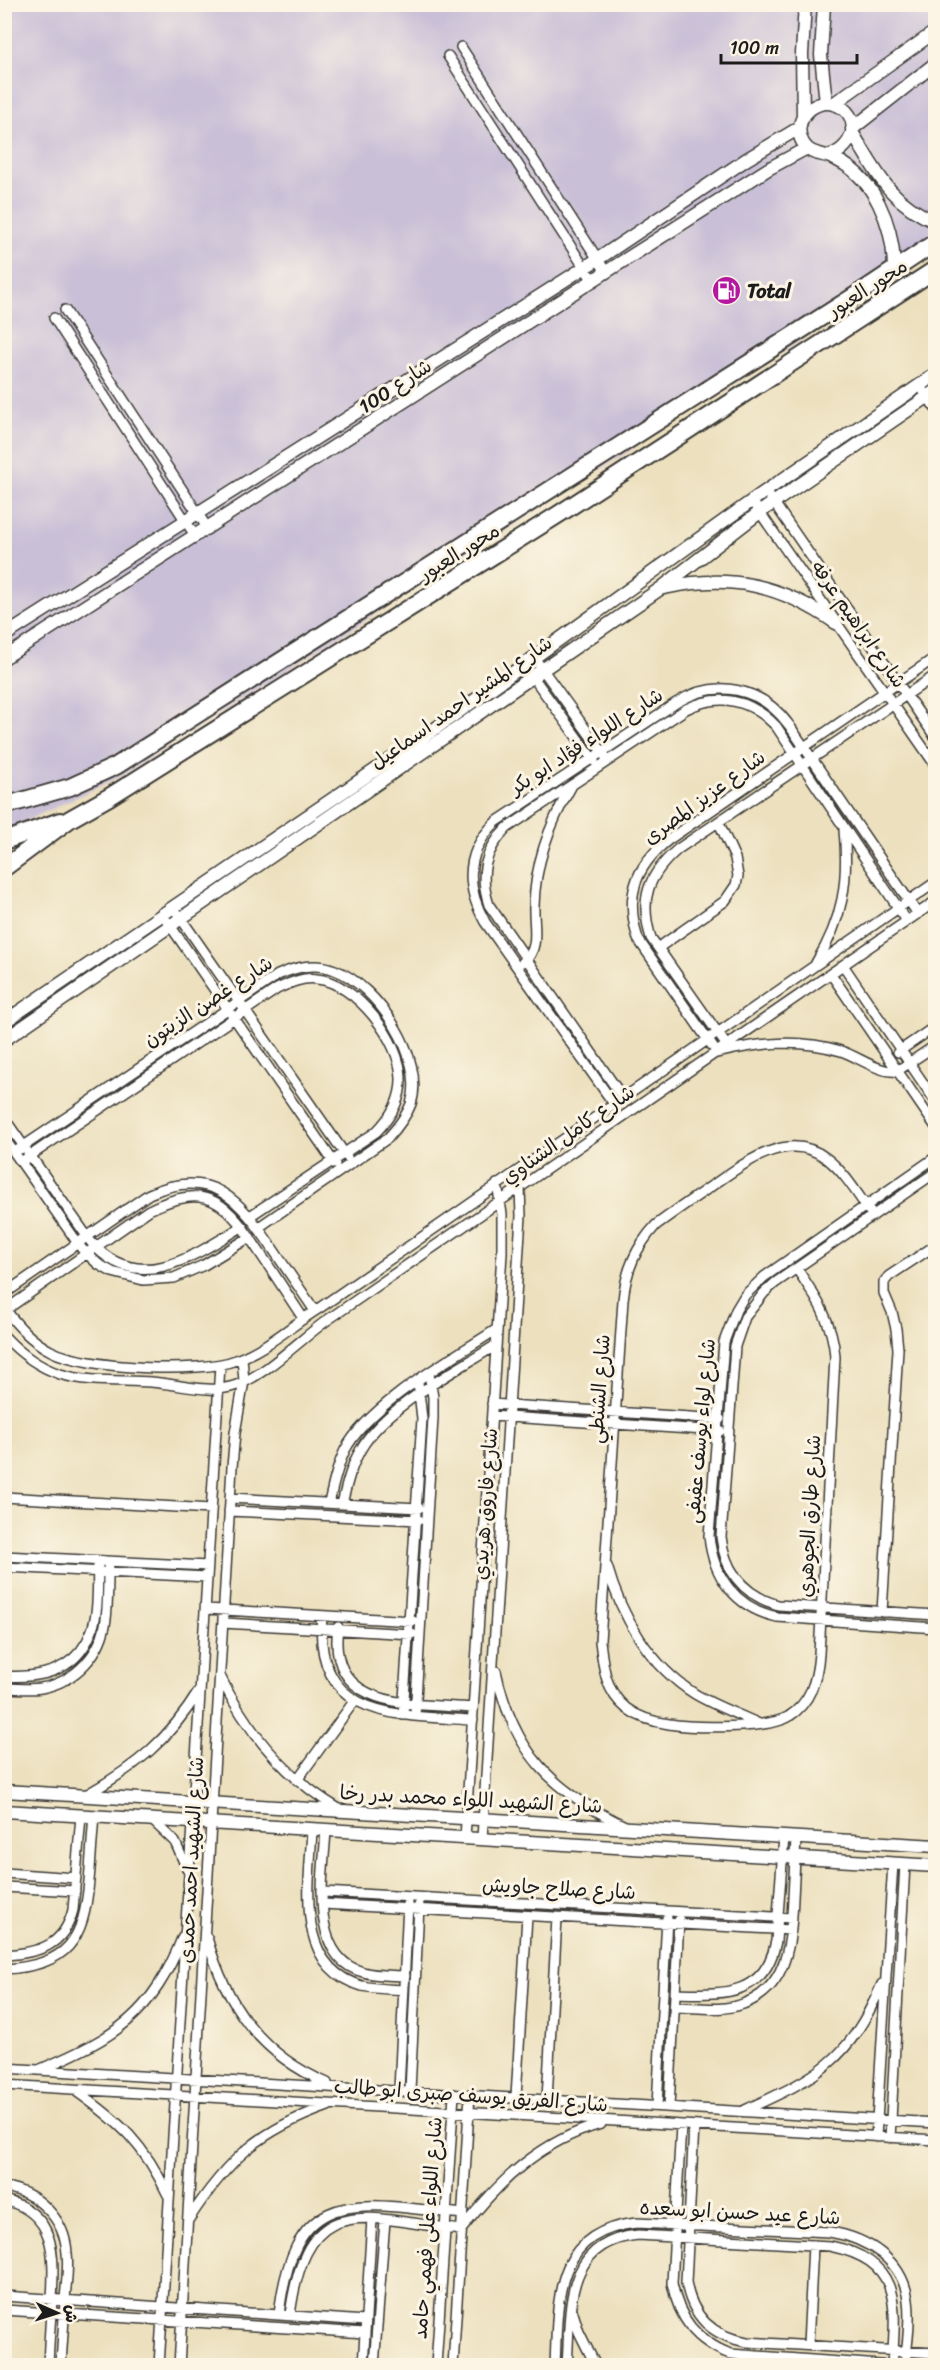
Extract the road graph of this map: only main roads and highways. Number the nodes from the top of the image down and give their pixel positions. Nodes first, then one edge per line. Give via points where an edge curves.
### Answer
1 (936, 242) edge
2 (936, 269) edge
3 (4, 806) edge
4 (70, 819) junction
5 (4, 841) edge
6 (4, 868) edge

1 - 3 highway, محور العبور via 116,766 70,787
2 - 4 highway, محور العبور via 559,514
4 - 5 highway
4 - 6 highway, محور العبور

